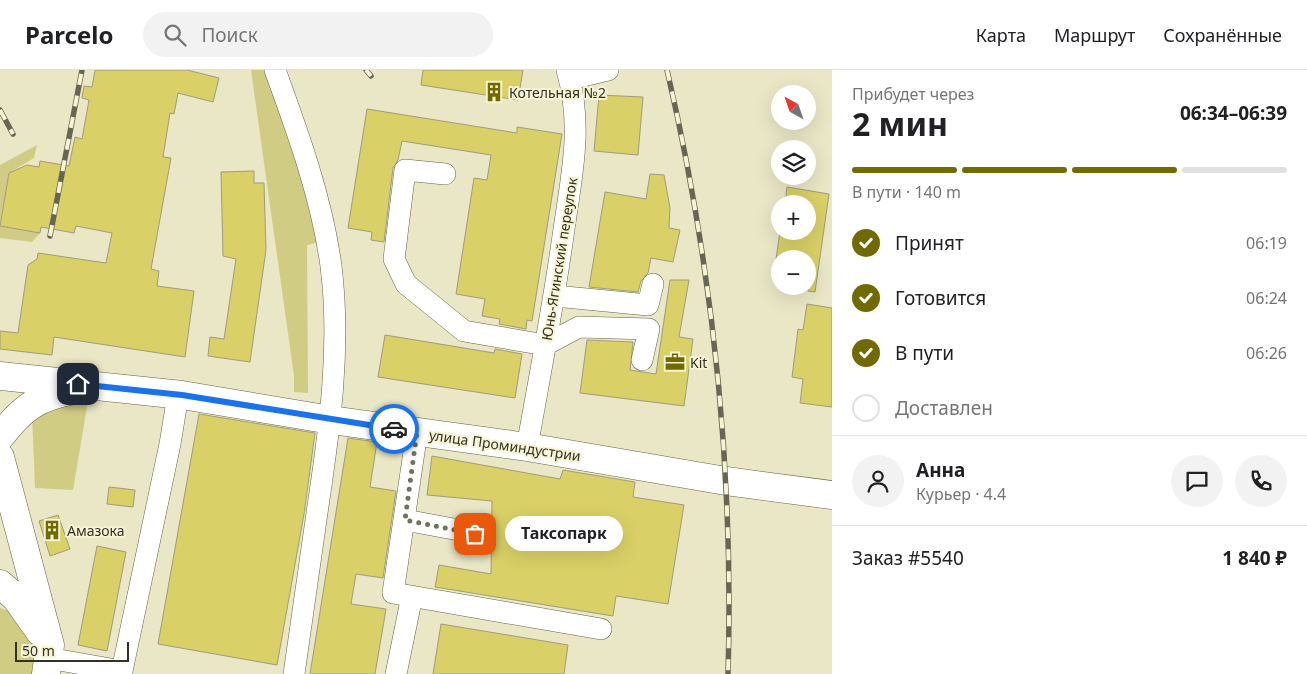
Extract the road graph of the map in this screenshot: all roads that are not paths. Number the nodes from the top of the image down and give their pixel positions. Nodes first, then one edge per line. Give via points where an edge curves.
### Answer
1 (275, 70) edge
2 (608, 70) edge
3 (569, 75) edge
4 (445, 174) dead end
5 (653, 284) dead end
6 (555, 296) junction
7 (545, 345) junction
8 (642, 360) dead end
9 (0, 376) edge
10 (98, 386) junction
11 (178, 395) junction
12 (331, 420) junction
13 (417, 432) junction
14 (0, 437) edge
15 (527, 447) junction
16 (0, 457) edge
17 (832, 495) edge
18 (405, 520) junction
19 (475, 534) dead end
20 (5, 592) edge
21 (412, 596) junction
22 (601, 629) dead end
23 (48, 659) edge
24 (122, 672) edge
25 (294, 674) edge
26 (396, 674) edge

1 - 12 street via 296,128 331,265 335,330
2 - 3 street
3 - 6 street, Юнь-Ягинский переулок via 576,110 574,156
4 - 7 street via 405,170 394,259 406,284 464,332
5 - 6 street via 648,305
6 - 7 street, Юнь-Ягинский переулок
7 - 8 street via 579,326 648,330
7 - 15 street, Юнь-Ягинский переулок
9 - 10 main road, улица Проминдустрии
10 - 11 main road, улица Проминдустрии
10 - 14 main road via 37,400 16,415
11 - 12 main road, улица Проминдустрии
11 - 24 street
12 - 13 main road, улица Проминдустрии
12 - 25 street
13 - 15 main road, улица Проминдустрии
13 - 18 street
15 - 17 main road, улица Проминдустрии via 726,481
16 - 23 main road
18 - 19 street
18 - 21 street via 393,593
20 - 23 main road
21 - 22 street
21 - 26 street
23 - 24 street

